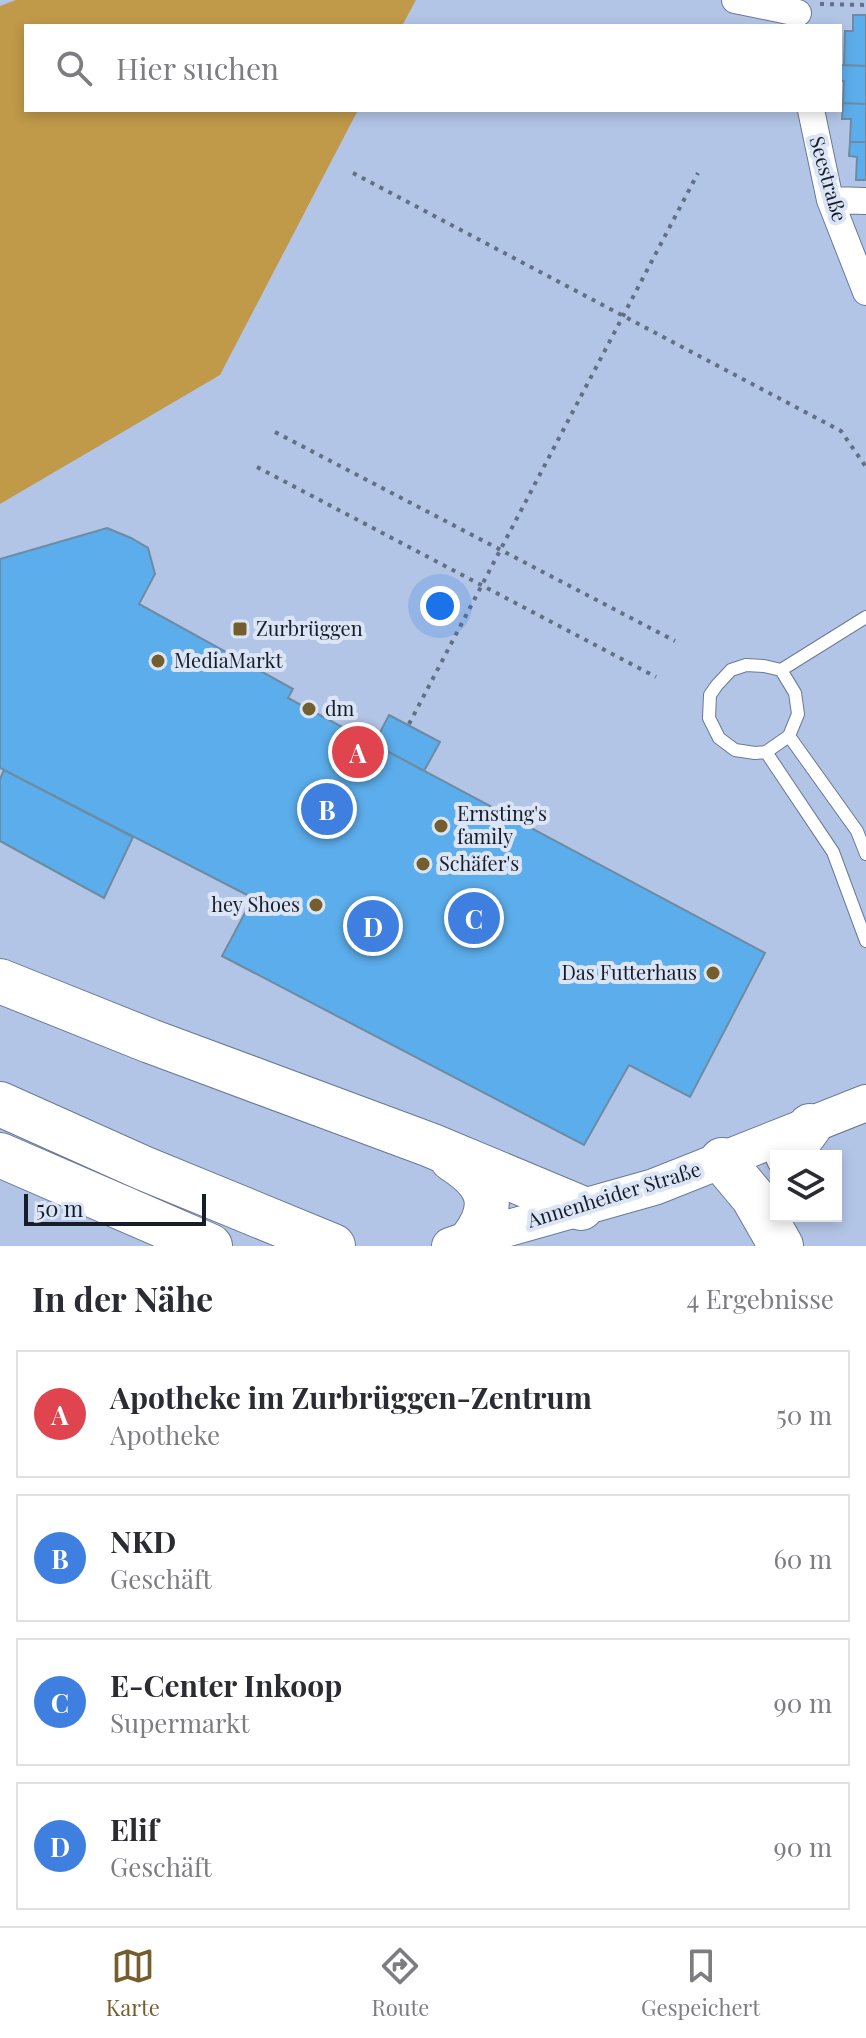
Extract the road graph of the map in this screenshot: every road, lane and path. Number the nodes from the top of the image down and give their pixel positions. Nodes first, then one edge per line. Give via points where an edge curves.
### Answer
1 (735, 0) edge
2 (866, 5) edge
3 (799, 13) edge
4 (811, 112) edge
5 (353, 173) dead end
6 (698, 173) dead end
7 (830, 200) junction
8 (866, 201) edge
9 (866, 292) edge
10 (623, 315) junction
11 (275, 432) dead end
12 (257, 467) dead end
13 (866, 467) edge
14 (500, 549) junction
15 (481, 585) junction
16 (866, 617) edge
17 (675, 641) dead end
18 (781, 670) junction
19 (656, 677) dead end
20 (409, 724) dead end
21 (789, 736) junction
22 (766, 752) junction
23 (866, 854) edge
24 (866, 941) edge
25 (0, 981) edge
26 (866, 1103) edge
27 (0, 1104) edge
28 (799, 1141) edge
29 (430, 1145) junction
30 (0, 1155) edge
31 (722, 1160) junction
32 (581, 1208) junction
33 (778, 1240) edge
34 (462, 1242) edge
35 (329, 1244) edge
36 (210, 1246) edge

1 - 3 street
2 - 3 path via 821,4
4 - 7 street, Seestraße
5 - 10 path
6 - 10 path
7 - 8 street
7 - 9 street, Seestraße
10 - 13 path via 841,431
10 - 14 path
11 - 14 path
12 - 15 path
14 - 15 path
14 - 17 path
15 - 19 path
15 - 20 path
16 - 18 lane
18 - 21 lane via 795,693 798,714
18 - 22 lane via 746,665 731,670 710,695 709,718 719,738 735,750
21 - 22 lane
21 - 23 lane via 857,831
22 - 24 lane via 833,852
25 - 29 highway
26 - 28 main road, Annenheider Straße
27 - 35 highway
28 - 31 main road, Annenheider Straße
29 - 32 highway
29 - 34 highway via 476,1178 487,1195 482,1225
30 - 36 highway
31 - 32 main road, Annenheider Straße
31 - 33 highway via 753,1197
32 - 34 main road, Annenheider Straße

